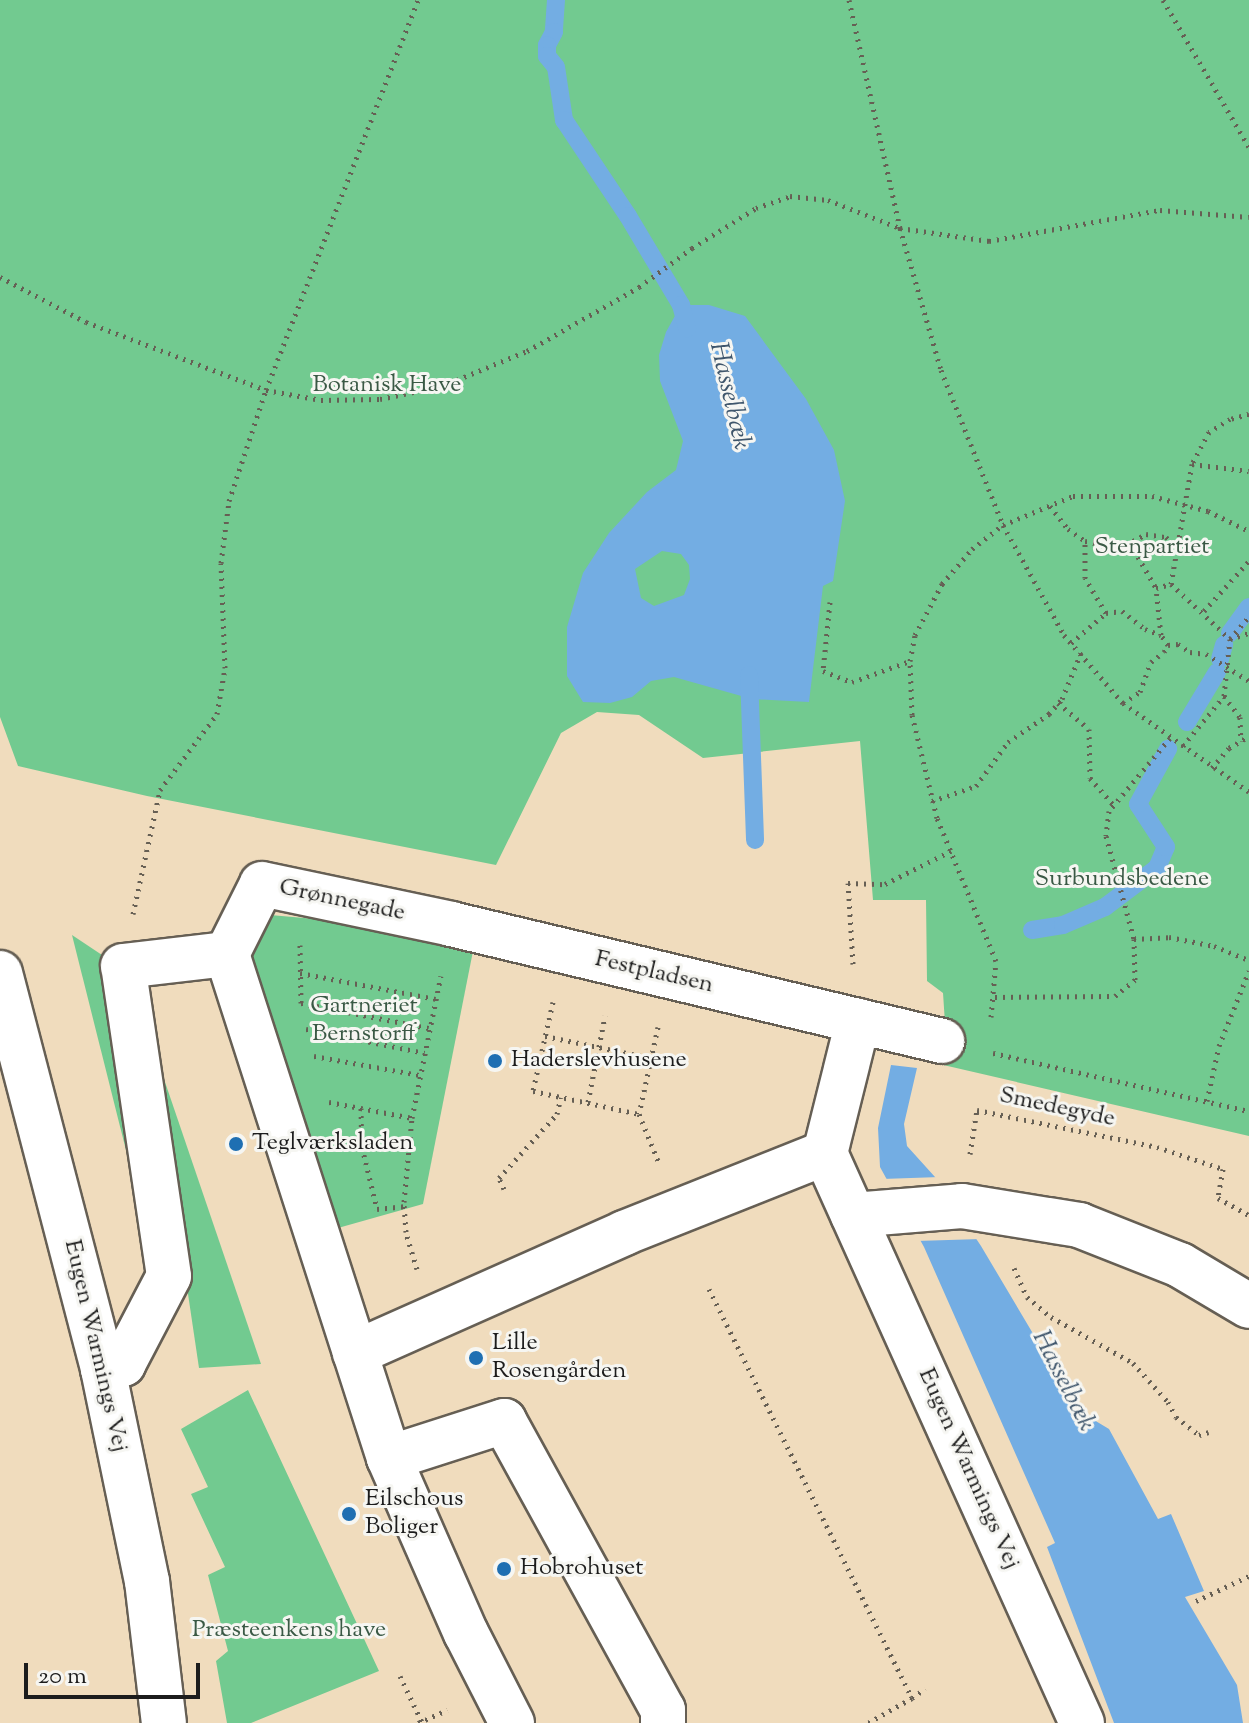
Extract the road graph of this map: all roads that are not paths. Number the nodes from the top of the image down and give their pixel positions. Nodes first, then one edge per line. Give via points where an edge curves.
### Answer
1 (451, 924) joint
2 (227, 954) junction
3 (0, 973) edge
4 (858, 1021) junction
5 (942, 1041) road end
6 (825, 1153) junction
7 (853, 1215) junction
8 (1249, 1306) edge
9 (355, 1353) junction
10 (103, 1369) junction
11 (389, 1458) junction
12 (164, 1723) edge
13 (512, 1723) edge
14 (663, 1723) edge
15 (1082, 1723) edge

1 - 2 street, Grønnegade via 262,884
1 - 4 street, Festpladsen
2 - 9 street
2 - 10 street via 132,965 169,1276 123,1364
3 - 10 street, Eugen Warmings Vej
4 - 5 street, Festpladsen
4 - 6 street
6 - 7 street, Eugen Warmings Vej
6 - 9 street via 624,1233
7 - 8 street via 962,1206 1079,1225 1180,1265
7 - 15 street, Eugen Warmings Vej
9 - 11 street
10 - 12 street, Eugen Warmings Vej via 147,1581
11 - 13 street
11 - 14 street via 504,1421 663,1710

